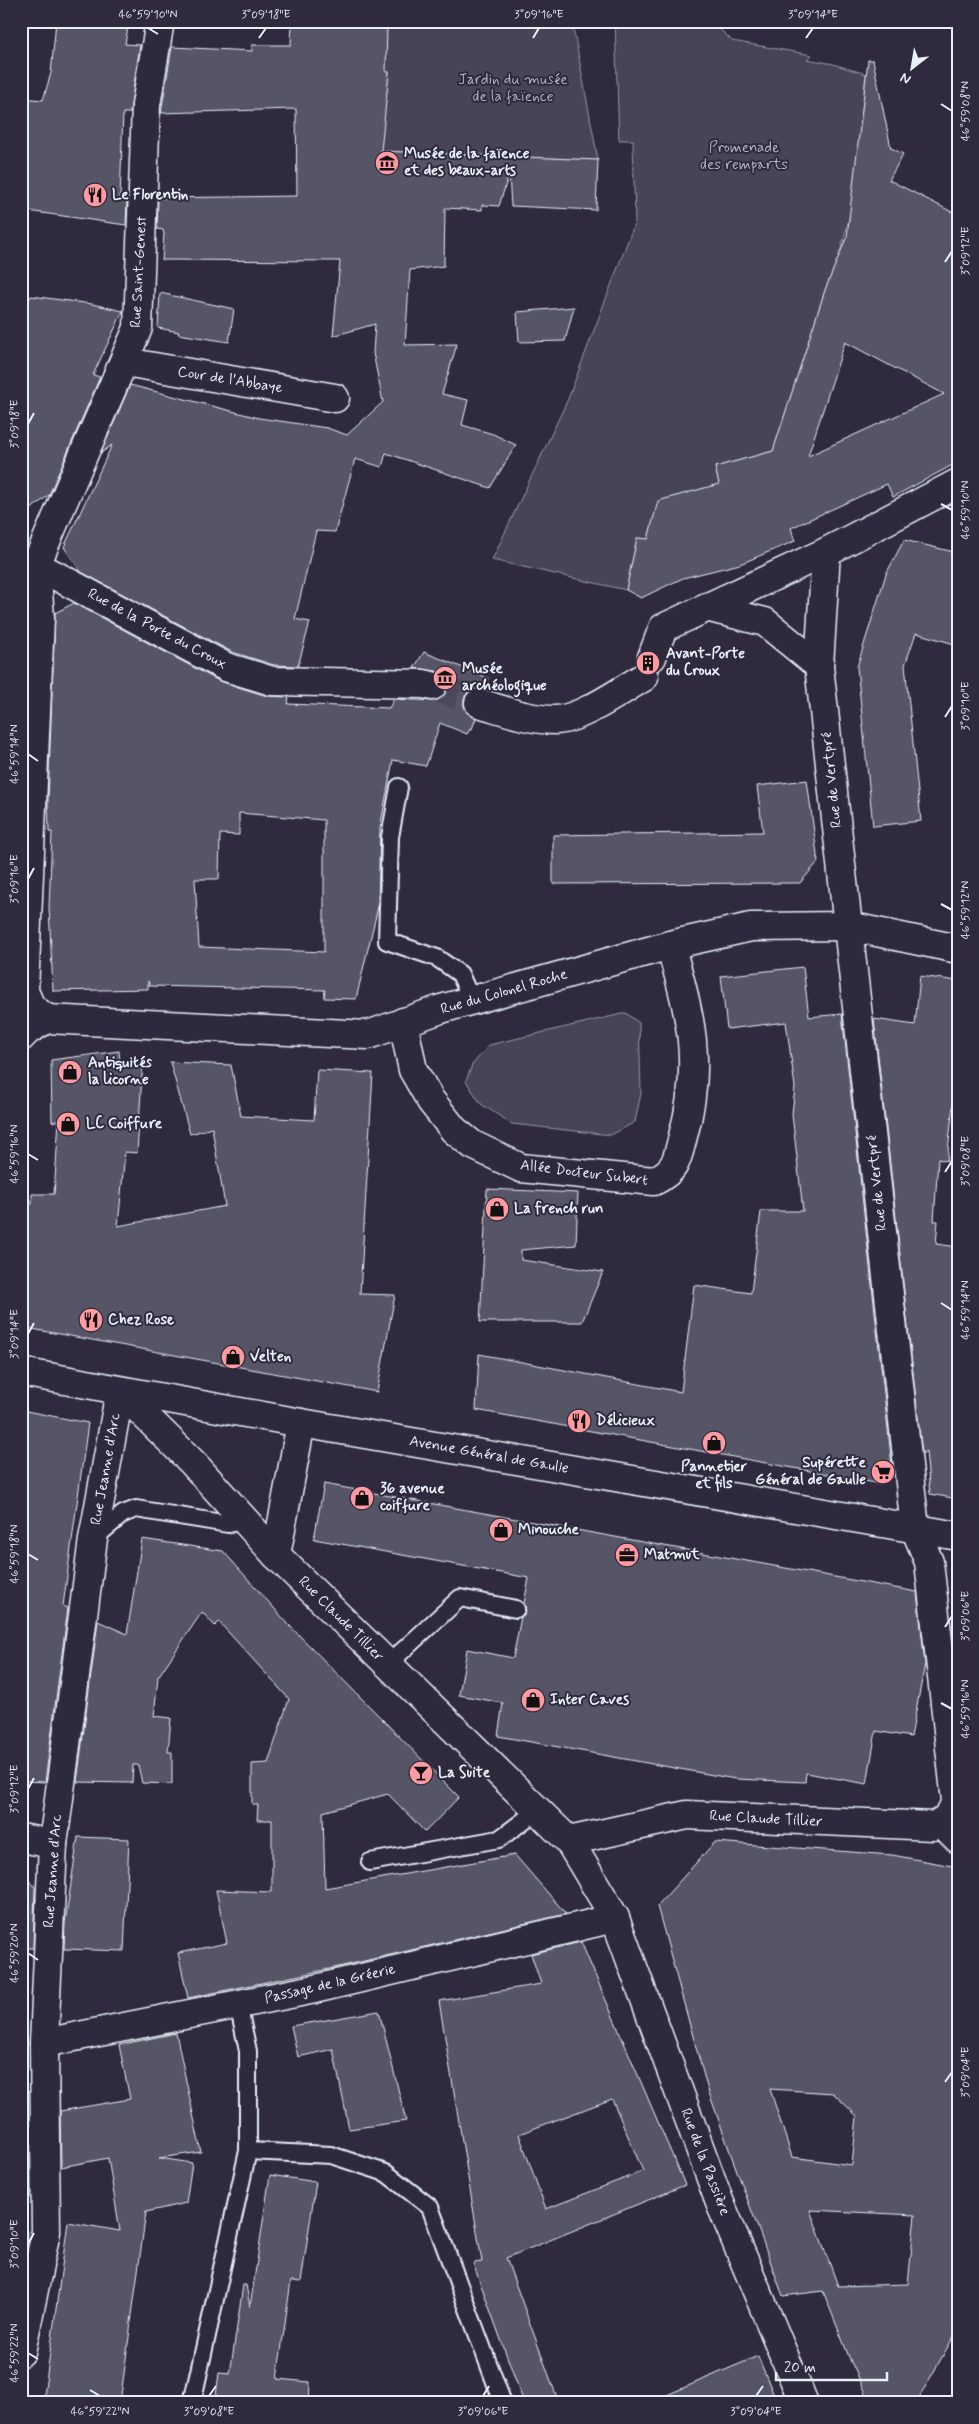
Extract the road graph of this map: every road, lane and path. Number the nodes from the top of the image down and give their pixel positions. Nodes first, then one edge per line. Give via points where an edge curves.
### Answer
1 (160, 21) edge
2 (124, 362) junction
3 (335, 398) dead end
4 (958, 483) edge
5 (826, 552) junction
6 (29, 563) edge
7 (706, 607) junction
8 (819, 666) junction
9 (432, 686) tunnel mouth
10 (480, 703) tunnel mouth
11 (399, 787) dead end
12 (25, 896) edge
13 (848, 926) junction
14 (670, 945) junction
15 (958, 950) edge
16 (472, 1002) junction
17 (47, 1019) junction
18 (404, 1022) junction
19 (21, 1037) edge
20 (21, 1372) edge
21 (120, 1391) junction
22 (301, 1423) junction
23 (240, 1515) junction
24 (915, 1528) junction
25 (958, 1536) edge
26 (93, 1539) junction
27 (276, 1555) junction
28 (516, 1609) dead end
29 (388, 1665) junction
30 (538, 1810) junction
31 (950, 1831) edge
32 (21, 1838) edge
33 (569, 1841) junction
34 (53, 1844) junction
35 (370, 1862) dead end
36 (615, 1918) junction
37 (238, 2004) junction
38 (44, 2043) junction
39 (248, 2151) junction
40 (21, 2352) edge
41 (192, 2403) edge
42 (503, 2403) edge
43 (804, 2403) edge

1 - 2 street, Rue Saint-Genest via 146,105 138,328
2 - 3 street, Cour de l'Abbaye
2 - 6 street, Rue Saint-Genest
4 - 5 street
5 - 7 street
5 - 8 street, Rue de Vertpré
6 - 9 street, Rue de la Porte du Croux via 226,666 272,681
6 - 12 street via 40,618
7 - 8 street via 764,622
7 - 10 street via 663,628 648,667 596,707 557,720 532,718
8 - 13 street, Rue de Vertpré
11 - 16 lane via 390,837 387,941 437,958 460,974
12 - 17 street via 24,991 31,1007
13 - 14 street, Rue du Colonel Roche via 751,927
13 - 15 street, Rue du Colonel Roche
13 - 24 street, Rue de Vertpré
14 - 16 street, Rue du Colonel Roche
14 - 18 street, Allée Docteur Subert via 687,1005 695,1060 688,1118 674,1167 668,1175 654,1181 521,1168 472,1145 454,1130 431,1101 413,1070
16 - 18 street, Rue du Colonel Roche
17 - 18 street, Rue du Colonel Roche via 368,1035
17 - 19 street
20 - 21 street, Avenue Général de Gaulle
21 - 22 street, Avenue Général de Gaulle
21 - 23 street, Rue Claude Tillier
21 - 26 street, Rue Jeanne d'Arc
22 - 24 street, Avenue Général de Gaulle
22 - 27 street
23 - 26 lane via 228,1524 136,1509 123,1514
23 - 27 street, Rue Claude Tillier
24 - 25 street, Avenue Général de Gaulle
24 - 31 street, Rue de Vertpré via 929,1562 956,1801 950,1814
26 - 34 street, Rue Jeanne d'Arc
27 - 29 street, Rue Claude Tillier
28 - 29 lane via 460,1598
29 - 30 street, Rue Claude Tillier
30 - 33 street, Rue Claude Tillier
30 - 35 lane via 499,1840
31 - 33 street, Rue Claude Tillier via 933,1826 687,1815
32 - 34 street
33 - 36 street, Rue Claude Tillier
34 - 38 street, Rue Jeanne d'Arc
36 - 37 street, Passage de la Gréerie
36 - 43 street, Rue de la Passière via 720,2203
37 - 38 street, Passage de la Gréerie
37 - 39 lane via 248,2051
38 - 40 street, Rue Jeanne d'Arc via 46,2232
39 - 41 lane
39 - 42 lane via 331,2155 386,2172 430,2207

